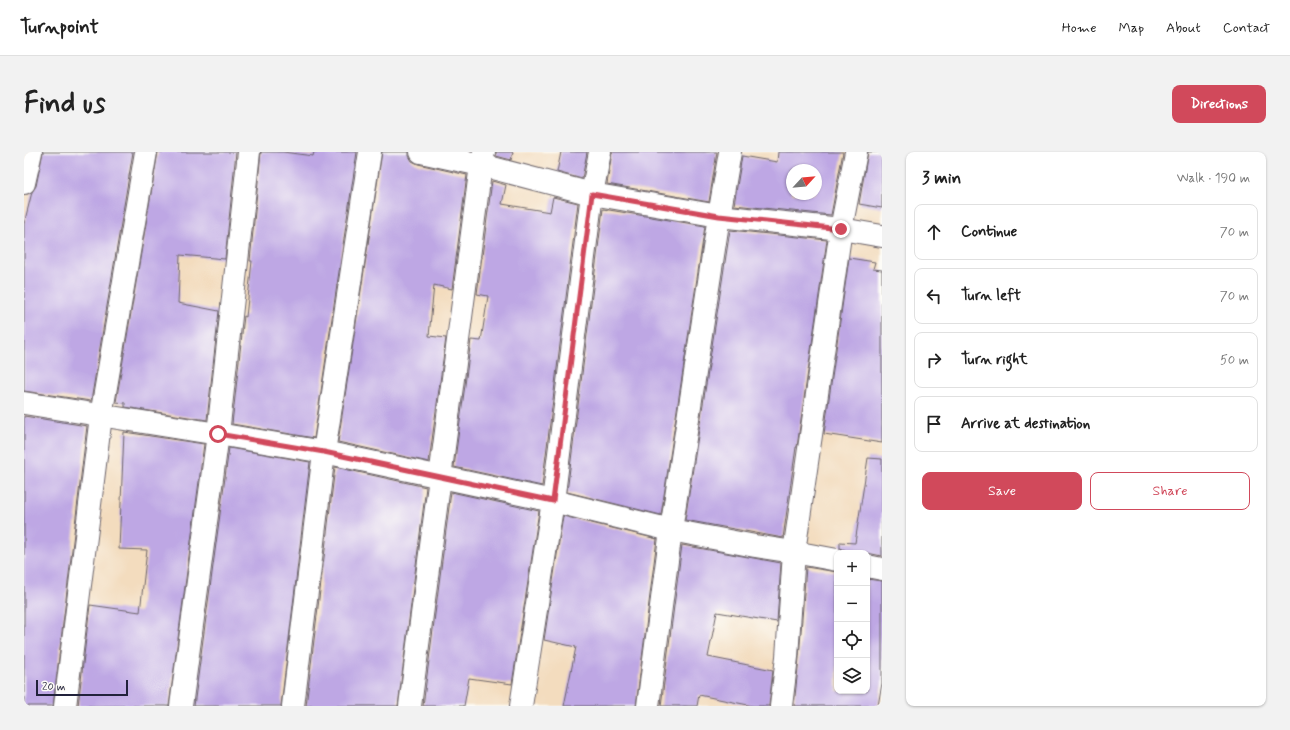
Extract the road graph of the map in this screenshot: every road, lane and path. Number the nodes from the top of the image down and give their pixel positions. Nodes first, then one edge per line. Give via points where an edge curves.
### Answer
1 (31, 152) edge
2 (146, 152) edge
3 (249, 152) edge
4 (370, 152) edge
5 (421, 152) edge
6 (600, 152) edge
7 (730, 152) edge
8 (856, 152) edge
9 (482, 158) edge
10 (24, 183) edge
11 (592, 194) junction
12 (719, 216) junction
13 (841, 229) junction
14 (882, 236) edge
15 (24, 403) edge
16 (101, 416) junction
17 (218, 434) junction
18 (324, 452) junction
19 (439, 476) junction
20 (553, 501) junction
21 (671, 530) junction
22 (794, 552) junction
23 (834, 559) edge
24 (870, 567) edge
25 (882, 569) edge
26 (65, 706) edge
27 (181, 706) edge
28 (293, 706) edge
29 (410, 706) edge
30 (521, 706) edge
31 (648, 706) edge
32 (781, 706) edge

1 - 10 street
2 - 16 street
3 - 17 street
4 - 18 street
5 - 9 street
6 - 11 street
7 - 12 street
8 - 13 street
9 - 11 street
9 - 19 street
11 - 12 street
11 - 20 street
12 - 13 street
12 - 21 street
13 - 14 street
13 - 22 street
15 - 16 street
16 - 17 street
16 - 26 street
17 - 18 street
17 - 27 street
18 - 19 street
18 - 28 street
19 - 20 street
19 - 29 street
20 - 21 street
20 - 30 street
21 - 22 street
21 - 31 street
22 - 23 street
22 - 32 street
24 - 25 street

